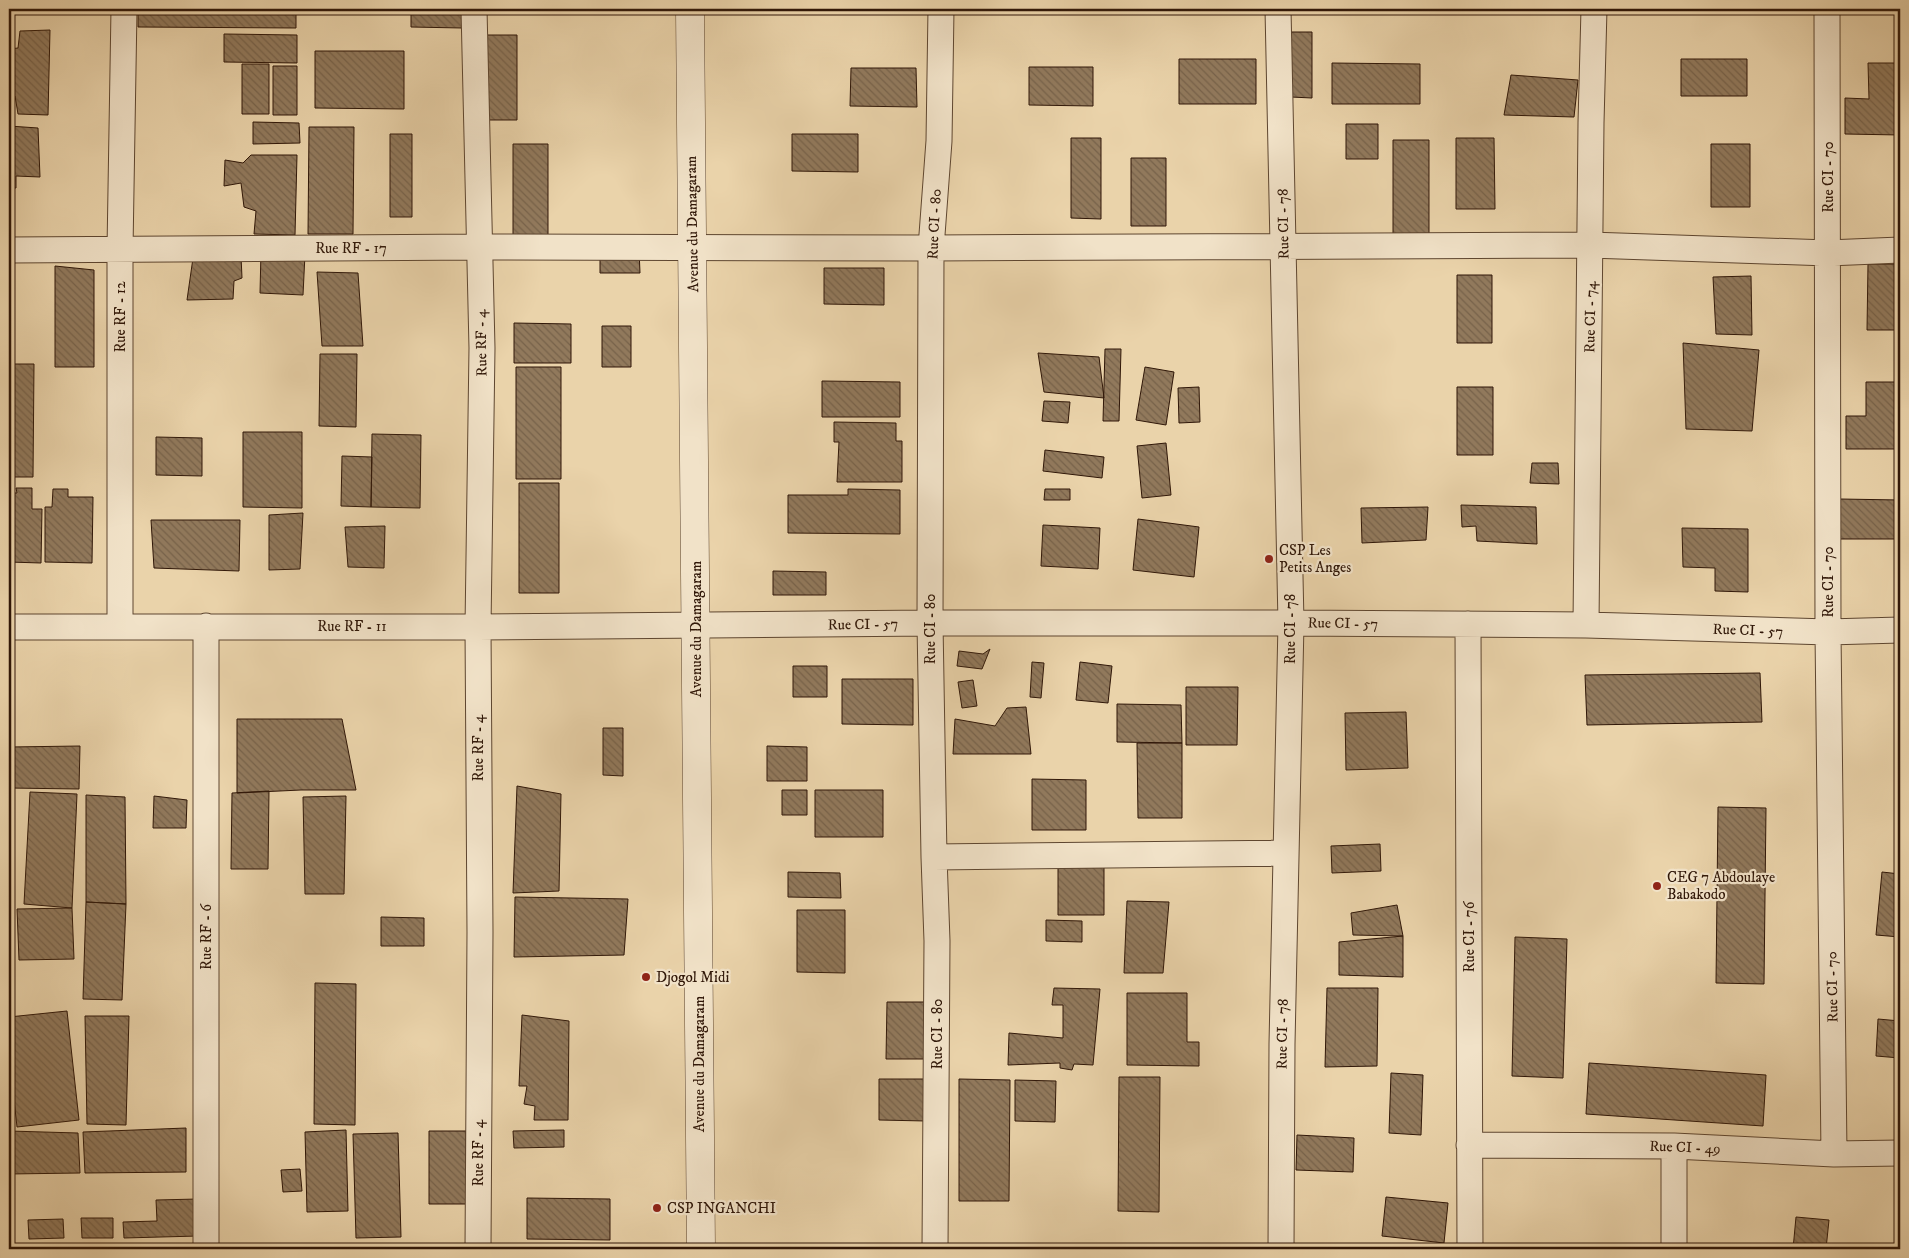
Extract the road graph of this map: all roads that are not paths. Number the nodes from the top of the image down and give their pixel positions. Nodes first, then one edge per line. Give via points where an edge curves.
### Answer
1 (124, 9) edge
2 (474, 9) edge
3 (690, 9) edge
4 (941, 9) edge
5 (1278, 9) edge
6 (1594, 9) edge
7 (1827, 9) edge
8 (1590, 245) junction
9 (693, 246) junction
10 (479, 247) junction
11 (1283, 247) junction
12 (931, 248) junction
13 (120, 249) junction
14 (9, 250) edge
15 (1900, 250) edge
16 (1828, 252) junction
17 (930, 623) junction
18 (1291, 623) junction
19 (1468, 624) junction
20 (1586, 624) junction
21 (120, 626) junction
22 (206, 626) junction
23 (696, 626) junction
24 (9, 627) edge
25 (478, 627) junction
26 (1900, 630) edge
27 (1828, 632) junction
28 (1286, 853) junction
29 (934, 857) junction
30 (1469, 1145) junction
31 (1674, 1146) junction
32 (1900, 1153) edge
33 (1834, 1154) junction
34 (206, 1249) edge
35 (478, 1249) edge
36 (701, 1249) edge
37 (935, 1249) edge
38 (1280, 1249) edge
39 (1470, 1249) edge
40 (1674, 1249) edge

1 - 13 street, Rue RF - 12
2 - 10 street, Rue RF - 4
3 - 9 street, Avenue du Damagaram
4 - 12 street, Rue CI - 80 via 939,141
5 - 11 street, Rue CI - 78
6 - 8 street, Rue CI - 74
7 - 16 street, Rue CI - 70
8 - 11 street, Rue RF - 17
8 - 16 street, Rue RF - 17
8 - 20 street, Rue CI - 74
9 - 10 street, Rue RF - 17
9 - 12 street, Rue RF - 17
9 - 23 street, Avenue du Damagaram
10 - 13 street, Rue RF - 17
10 - 25 street, Rue RF - 4 via 482,408
11 - 12 street, Rue RF - 17
11 - 18 street, Rue CI - 78
12 - 17 street, Rue CI - 80
13 - 14 street, Rue RF - 17
13 - 21 street, Rue RF - 12
15 - 16 street, Rue RF - 17
16 - 27 street, Rue CI - 70
17 - 18 street, Rue CI - 57
17 - 23 street, Rue CI - 57
17 - 29 street, Rue CI - 80
18 - 19 street, Rue CI - 57
18 - 28 street, Rue CI - 78
19 - 20 street, Rue CI - 57
19 - 30 street, Rue CI - 76
20 - 27 street, Rue CI - 57
21 - 22 street, Rue RF - 11
21 - 24 street, Rue RF - 11
22 - 25 street, Rue RF - 11
22 - 34 street, Rue RF - 6
23 - 25 street, Rue RF - 11
23 - 36 street, Avenue du Damagaram
25 - 35 street, Rue RF - 4
26 - 27 street, Rue CI - 57
27 - 33 street, Rue CI - 70
28 - 29 street
28 - 38 street, Rue CI - 78
29 - 37 street, Rue CI - 80 via 937,941
30 - 31 street, Rue CI - 49
30 - 39 street, Rue CI - 76
31 - 33 street, Rue CI - 49
31 - 40 street
32 - 33 street, Rue CI - 49

